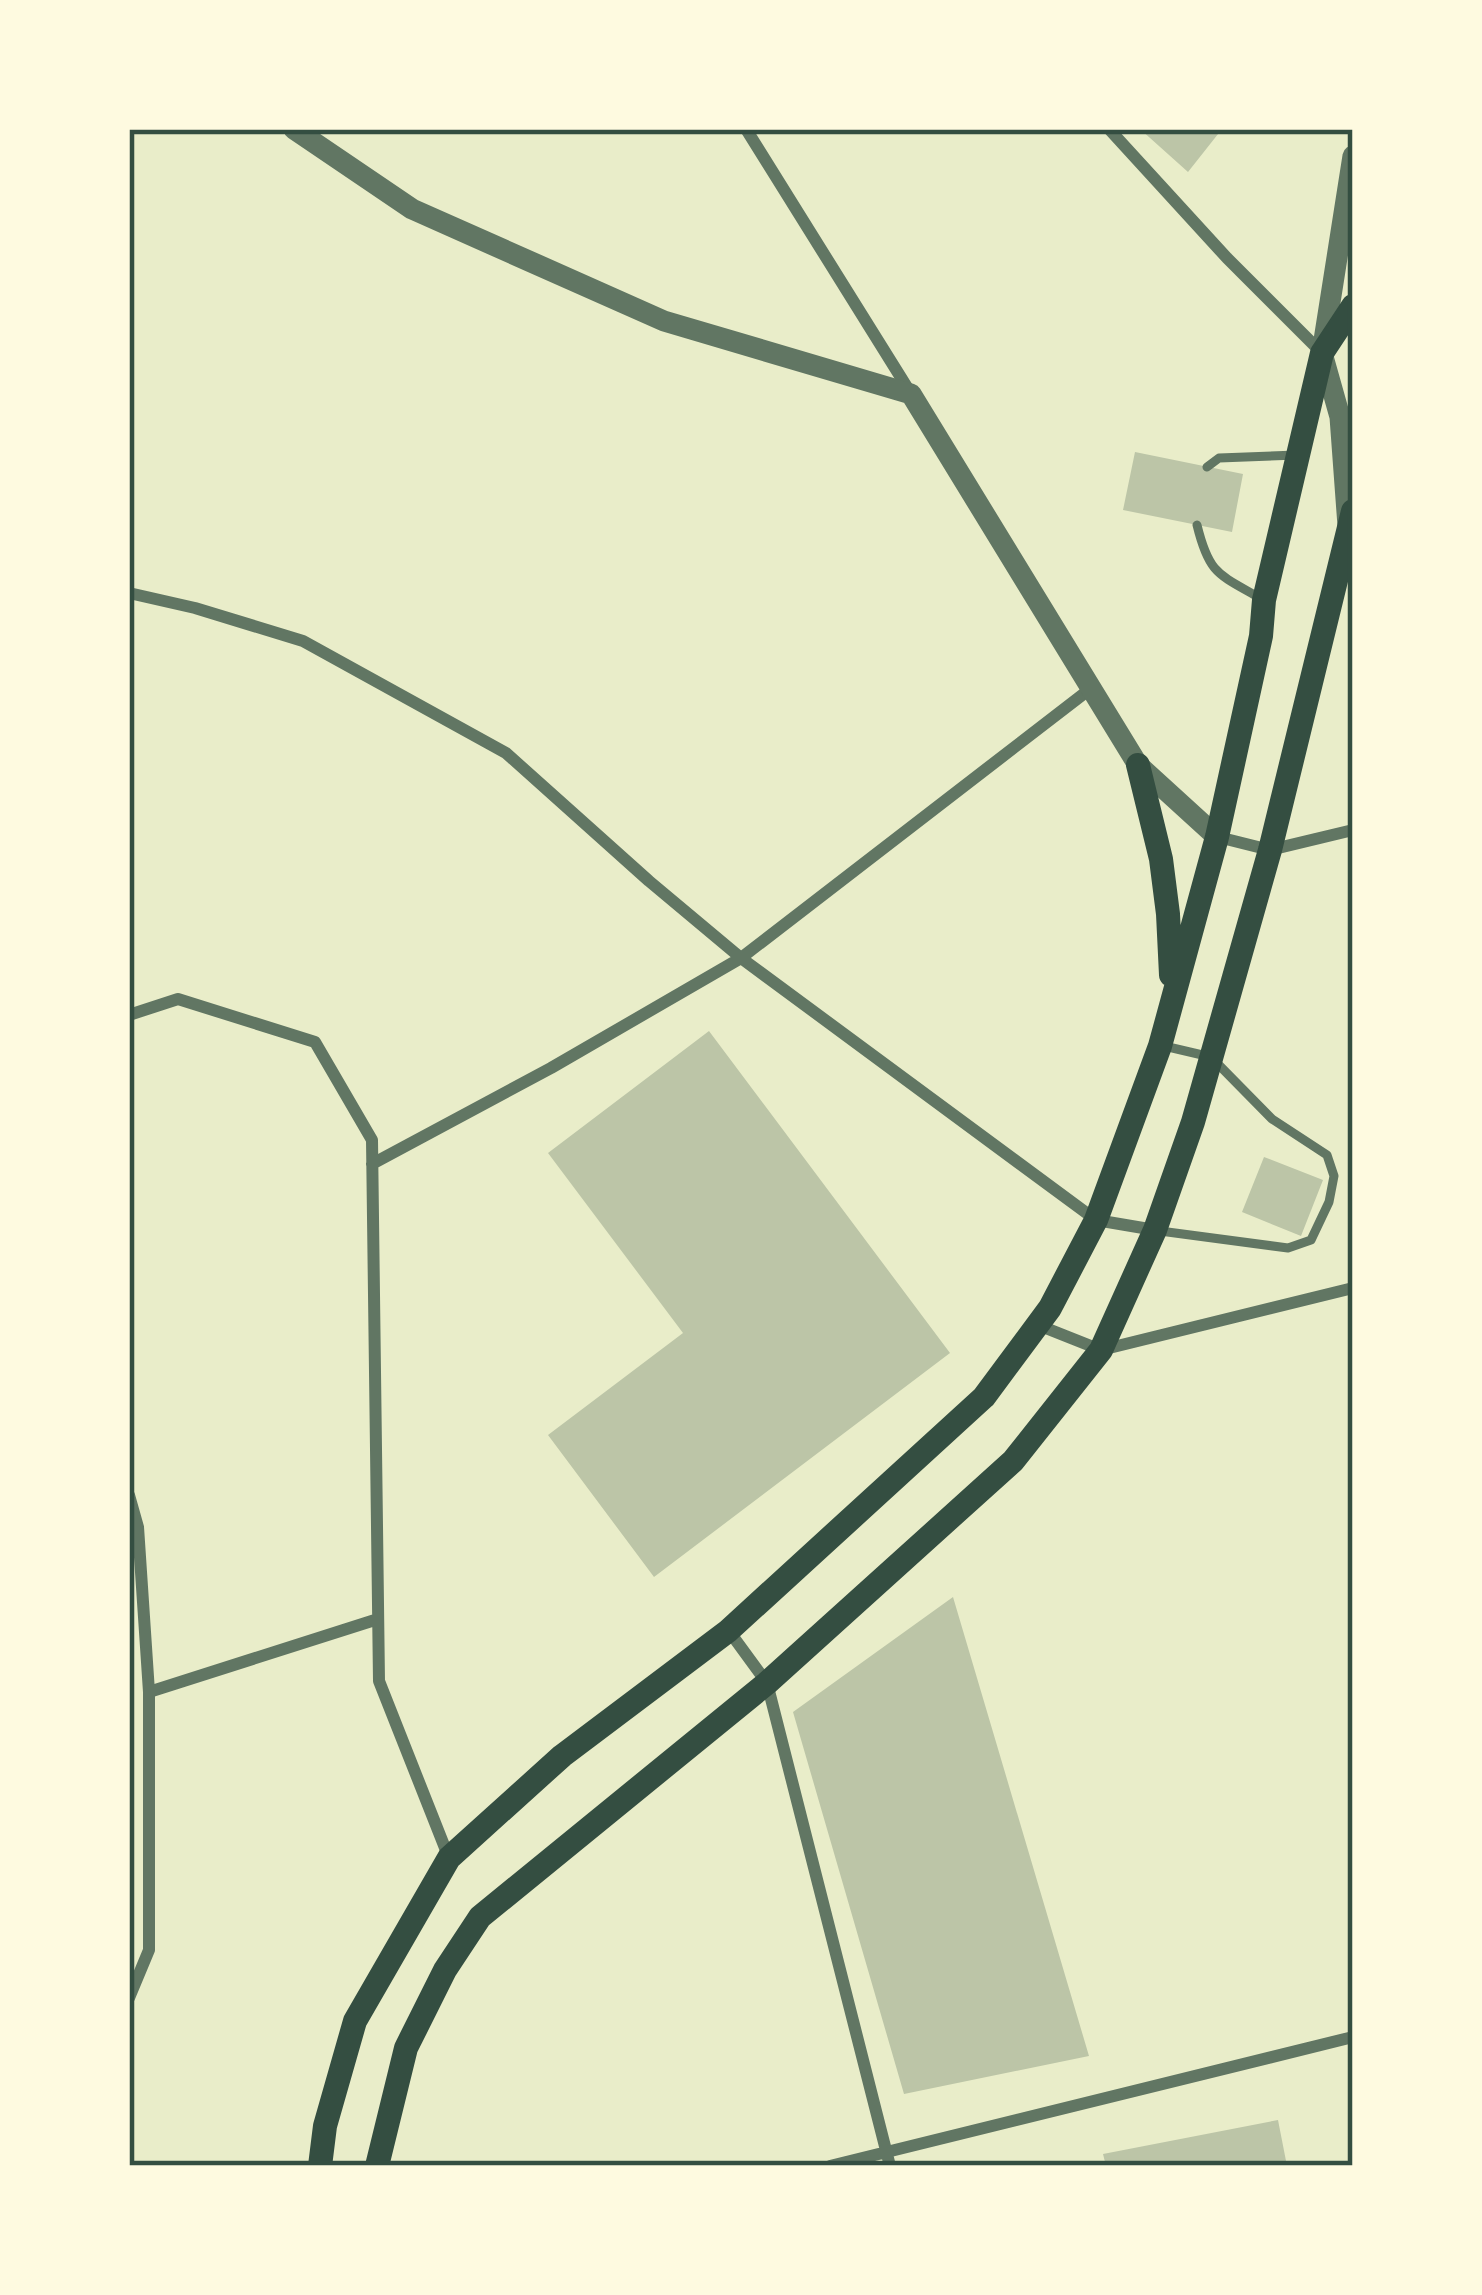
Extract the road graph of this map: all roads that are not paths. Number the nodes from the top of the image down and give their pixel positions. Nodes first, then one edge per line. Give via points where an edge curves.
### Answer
1 (294, 129) edge
2 (746, 129) edge
3 (1109, 129) edge
4 (1353, 156) edge
5 (1353, 306) edge
6 (1322, 353) junction
7 (911, 394) junction
8 (1297, 455) junction
9 (1207, 467) dead end
10 (1350, 519) edge
11 (1197, 525) dead end
12 (129, 593) edge
13 (1264, 600) junction
14 (1090, 689) junction
15 (1138, 765) junction
16 (1353, 830) edge
17 (1217, 837) junction
18 (1270, 850) junction
19 (742, 958) junction
20 (1173, 1003) junction
21 (129, 1015) edge
22 (1160, 1046) junction
23 (1211, 1057) junction
24 (372, 1164) junction
25 (1096, 1220) junction
26 (1155, 1230) junction
27 (1353, 1288) edge
28 (1038, 1325) junction
29 (1101, 1350) junction
30 (129, 1495) edge
31 (378, 1619) junction
32 (728, 1631) junction
33 (767, 1683) junction
34 (149, 1692) junction
35 (449, 1858) junction
36 (129, 1998) edge
37 (1353, 2037) edge
38 (889, 2159) edge
39 (320, 2166) edge
40 (377, 2166) edge
41 (830, 2166) edge

1 - 7 street via 412,209 664,321
2 - 7 street
3 - 6 street
4 - 6 street
5 - 6 main road
6 - 8 main road
6 - 10 street via 1340,417
7 - 14 street
8 - 9 lane via 1219,458
8 - 13 main road
10 - 18 main road
11 - 13 lane via 1205,558
12 - 19 street via 303,641 506,753
13 - 17 main road
14 - 15 street
14 - 19 street
15 - 17 street
15 - 20 main road via 1161,859
16 - 18 street
17 - 18 street
17 - 20 main road
18 - 23 main road
19 - 24 street
19 - 25 street
20 - 22 main road
21 - 24 street via 178,999 315,1042 372,1140
22 - 23 lane
22 - 25 main road
23 - 26 main road
23 - 26 lane via 1272,1119 1327,1155 1334,1176 1329,1202 1311,1240 1288,1248
24 - 31 street
25 - 26 street
25 - 28 main road
26 - 29 main road
27 - 29 street
28 - 29 street
28 - 32 main road via 984,1397
29 - 33 main road via 1013,1461
30 - 34 street
31 - 34 street
31 - 35 street via 379,1682
32 - 33 street
32 - 35 main road via 562,1756
33 - 38 street
33 - 40 main road via 480,1918 406,2048
34 - 36 street via 149,1950
35 - 39 main road via 355,2021
37 - 38 street
38 - 41 street

